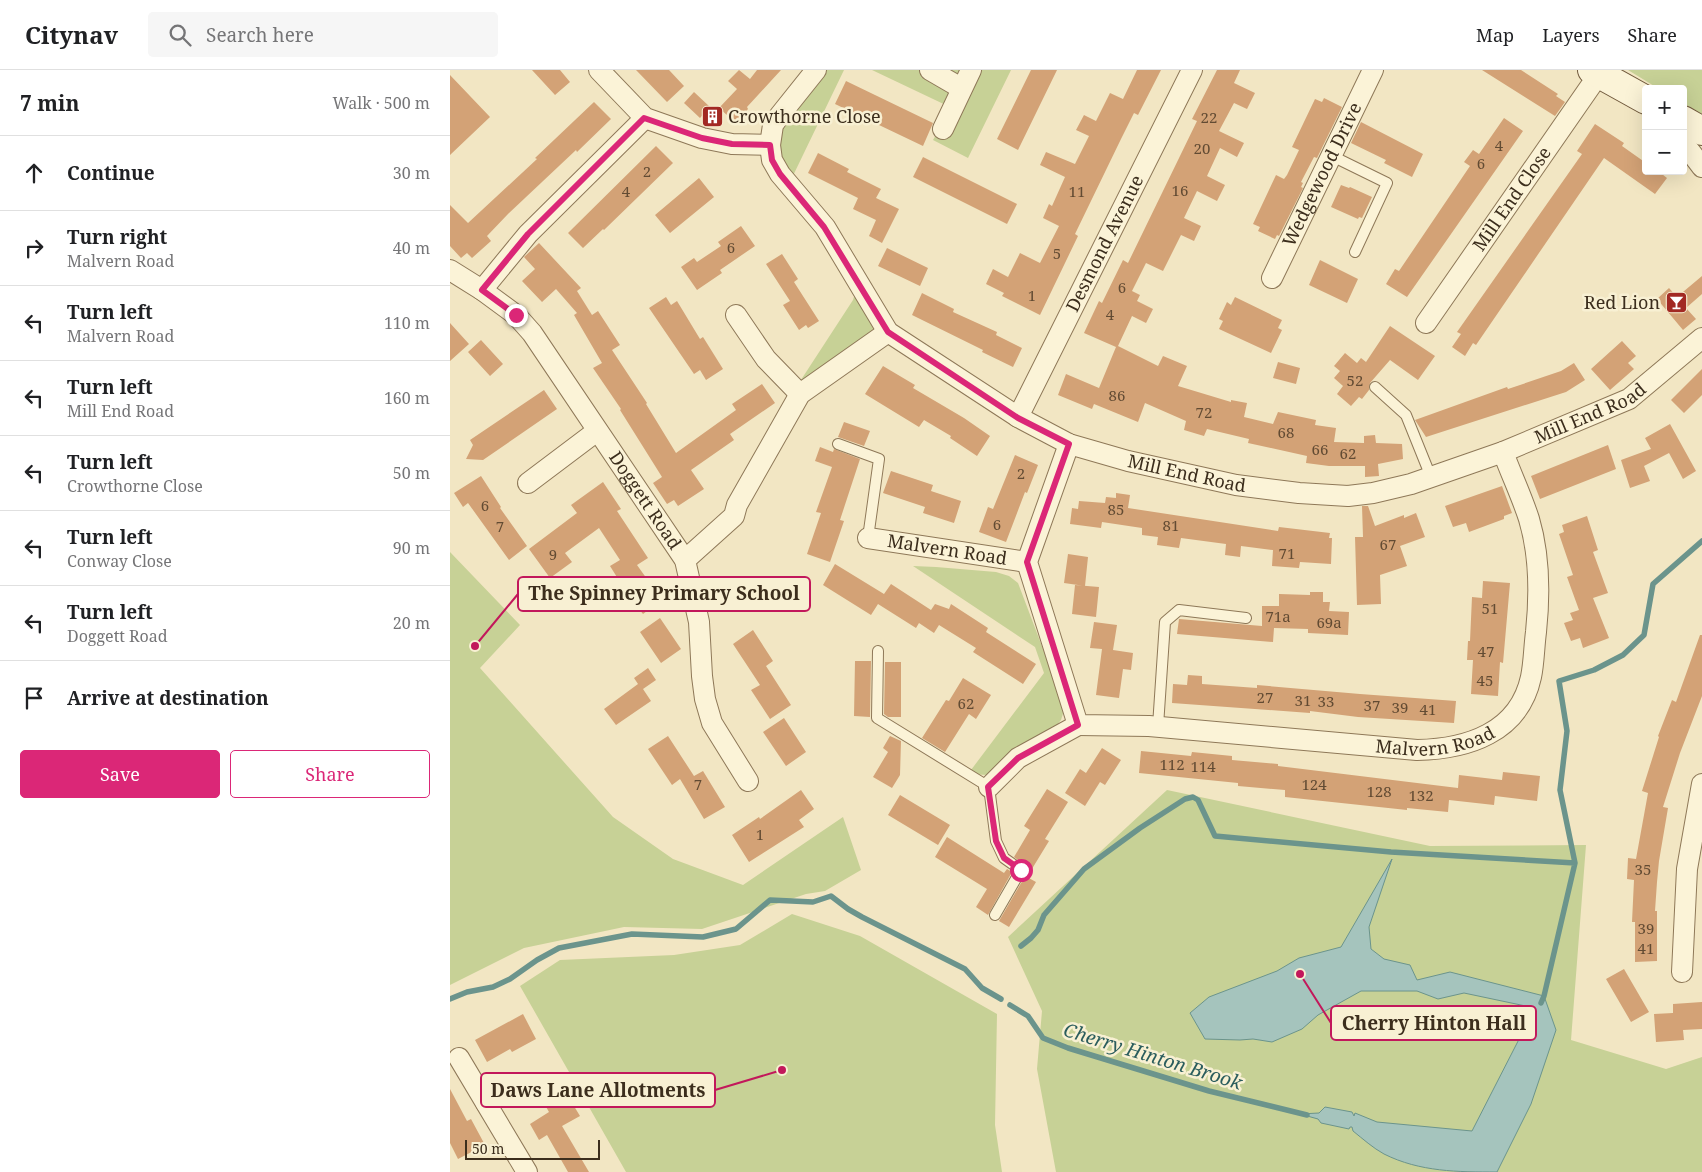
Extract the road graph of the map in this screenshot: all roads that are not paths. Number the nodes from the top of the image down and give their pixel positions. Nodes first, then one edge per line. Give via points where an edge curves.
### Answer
1 (599, 70) edge
2 (930, 70) edge
3 (971, 70) edge
4 (1192, 70) edge
5 (1373, 70) edge
6 (813, 71) edge
7 (1596, 72) edge
8 (961, 88) junction
9 (1642, 98) edge
10 (644, 118) junction
11 (1687, 122) edge
12 (943, 130) dead end
13 (1702, 131) edge
14 (770, 145) junction
15 (1687, 147) edge
16 (1332, 156) junction
17 (1702, 167) edge
18 (1355, 252) dead end
19 (450, 270) edge
20 (1272, 278) dead end
21 (482, 290) junction
22 (736, 315) dead end
23 (1426, 323) dead end
24 (888, 332) junction
25 (1702, 338) edge
26 (1375, 387) dead end
27 (800, 394) junction
28 (1018, 418) junction
29 (597, 431) junction
30 (838, 444) dead end
31 (1069, 444) junction
32 (1502, 452) junction
33 (1431, 477) junction
34 (528, 483) dead end
35 (868, 538) joint
36 (685, 560) junction
37 (1027, 562) junction
38 (1246, 618) dead end
39 (878, 651) dead end
40 (1078, 725) junction
41 (1158, 726) junction
42 (748, 781) dead end
43 (1702, 785) edge
44 (988, 787) junction
45 (995, 915) dead end
46 (1682, 972) dead end
47 (459, 1058) dead end
48 (525, 1084) dead end
49 (486, 1104) junction
50 (527, 1172) edge

1 - 10 street
2 - 8 street
3 - 8 street
4 - 28 street, Desmond Avenue
5 - 16 street, Wedgewood Drive
6 - 14 street via 773,125
7 - 9 street
7 - 23 street, Mill End Close
8 - 12 street
10 - 14 street via 702,138 732,144
10 - 21 street via 528,234
11 - 13 street
14 - 24 street, Mill End Road via 772,160 780,174 824,227
15 - 17 street
16 - 18 lane via 1387,183
16 - 20 street, Wedgewood Drive
19 - 21 street, Doggett Road
21 - 29 street, Doggett Road via 516,315 532,333
22 - 27 street via 766,359
24 - 27 street
24 - 28 street, Mill End Road
25 - 32 street, Mill End Road via 1629,399
26 - 33 lane via 1406,415
27 - 36 street via 737,505 734,516
28 - 31 street, Mill End Road
29 - 34 street
29 - 36 street, Doggett Road
30 - 35 lane via 879,459
31 - 33 street, Mill End Road via 1128,462 1236,485 1299,493 1348,496 1374,493
31 - 37 street, Malvern Road
32 - 33 street, Mill End Road
32 - 41 street, Malvern Road via 1529,520 1538,566 1538,612 1531,678 1513,714 1499,728 1479,740 1461,745 1417,750
35 - 37 street, Malvern Road
36 - 42 street, Doggett Road via 699,622 705,699 712,723
37 - 40 street, Malvern Road
38 - 41 lane via 1179,610 1165,622
39 - 44 lane via 877,718
40 - 41 street, Malvern Road
40 - 44 street, Malvern Road via 1018,758
43 - 46 street via 1687,869
44 - 45 lane via 996,841 1004,858 1021,870
47 - 49 street
48 - 49 street
49 - 50 street

